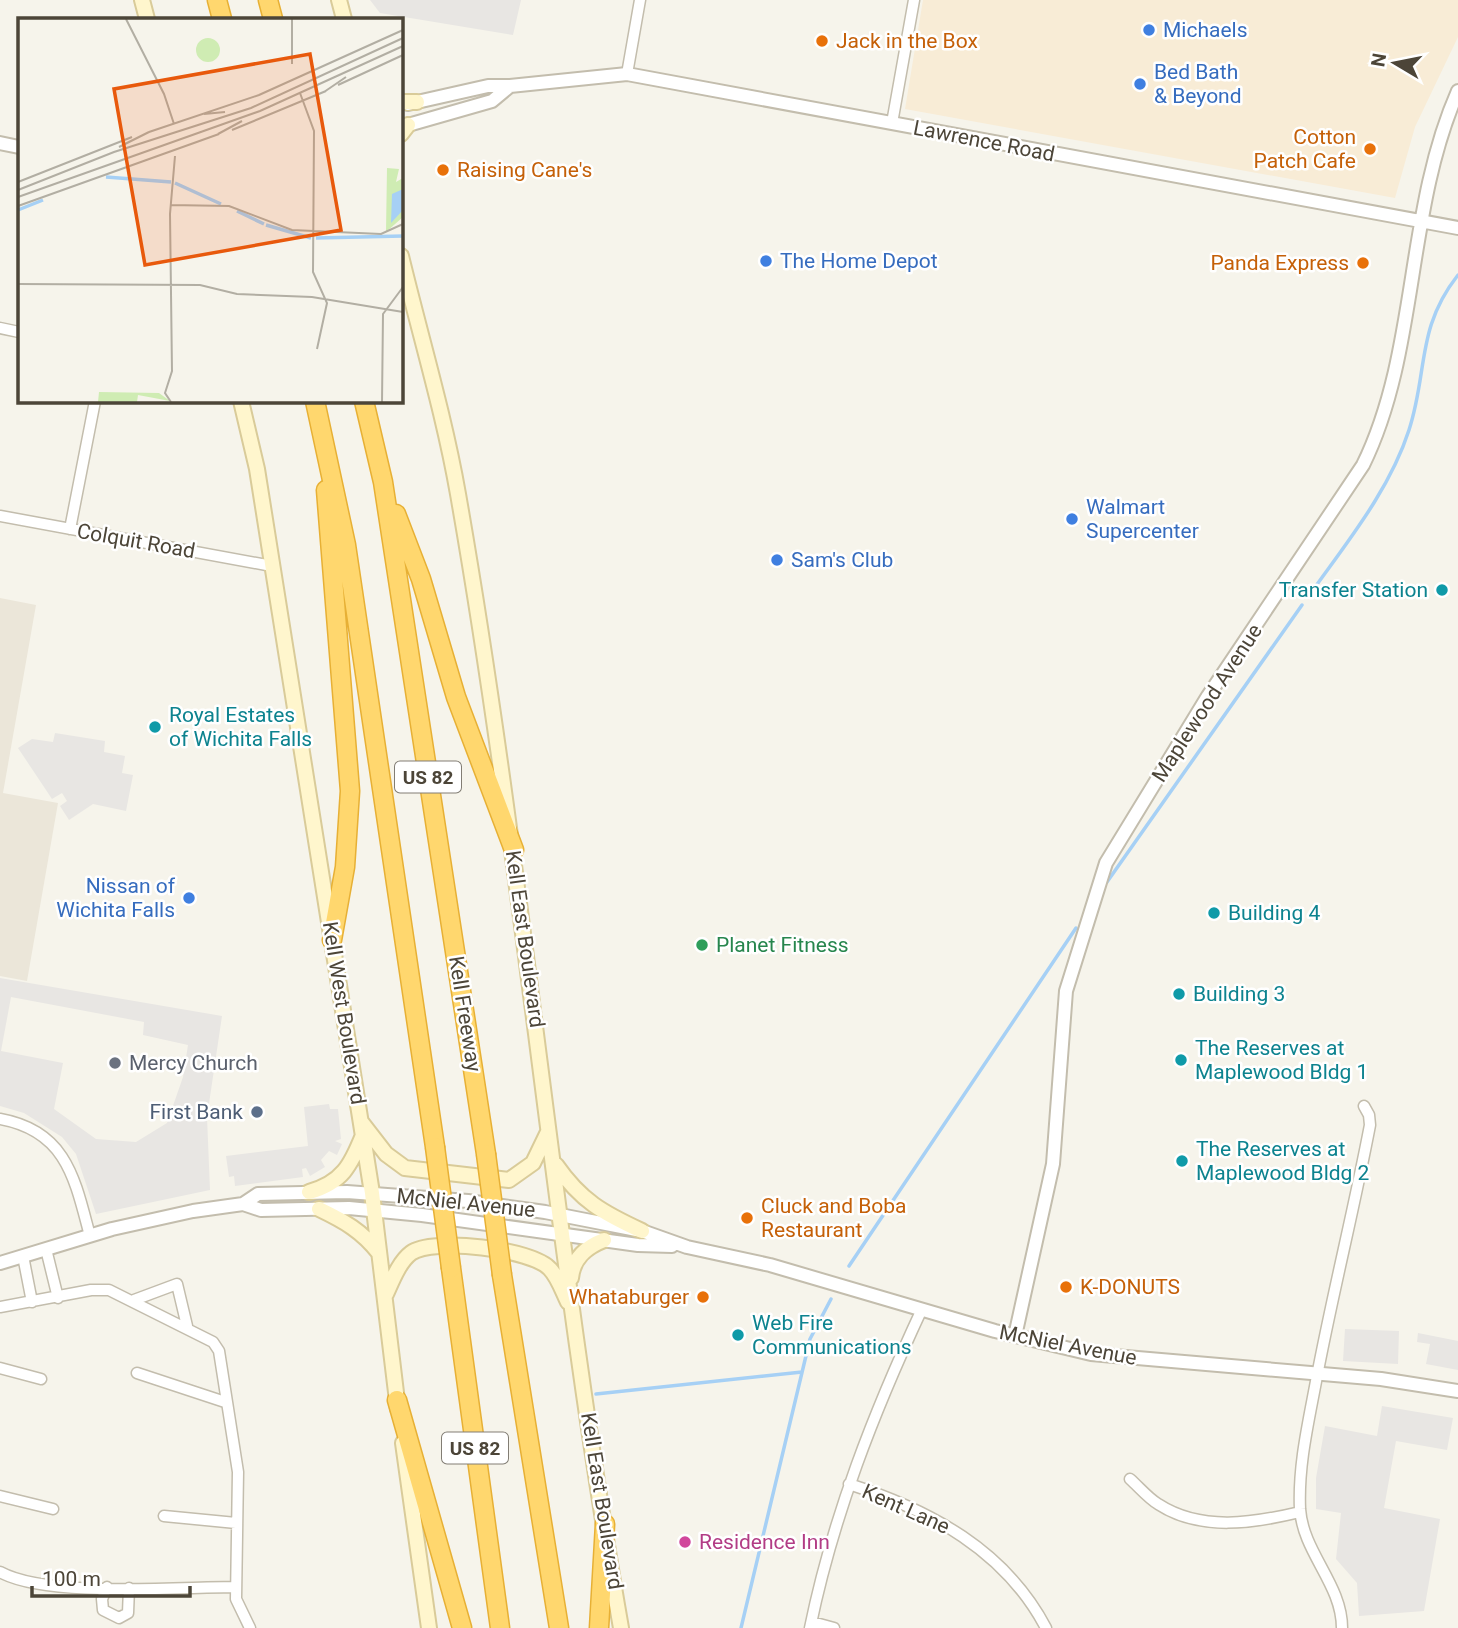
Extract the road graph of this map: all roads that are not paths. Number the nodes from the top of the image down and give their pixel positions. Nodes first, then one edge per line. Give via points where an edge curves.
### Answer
1 (142, 0) edge
2 (217, 0) edge
3 (268, 0) edge
4 (339, 0) edge
5 (640, 0) edge
6 (914, 0) edge
7 (147, 18) edge
8 (222, 18) edge
9 (273, 18) edge
10 (344, 18) edge
11 (627, 74) junction
12 (510, 86) junction
13 (1458, 91) edge
14 (418, 102) joint
15 (402, 104) edge
16 (892, 123) junction
17 (403, 129) edge
18 (0, 143) edge
19 (18, 147) edge
20 (1419, 221) junction
21 (1458, 228) edge
22 (402, 260) edge
23 (0, 328) edge
24 (18, 332) edge
25 (94, 402) edge
26 (241, 402) edge
27 (315, 402) edge
28 (364, 402) edge
29 (324, 441) junction
30 (383, 482) junction
31 (0, 516) edge
32 (70, 529) junction
33 (272, 566) junction
34 (514, 850) junction
35 (332, 940) junction
36 (1364, 1106) dead end
37 (0, 1119) edge
38 (550, 1127) junction
39 (362, 1128) junction
40 (554, 1163) junction
41 (309, 1192) junction
42 (373, 1194) junction
43 (243, 1204) junction
44 (319, 1209) junction
45 (375, 1211) junction
46 (561, 1215) junction
47 (642, 1231) junction
48 (563, 1235) junction
49 (89, 1236) junction
50 (604, 1240) junction
51 (687, 1247) junction
52 (46, 1249) junction
53 (23, 1256) junction
54 (381, 1256) junction
55 (0, 1263) edge
56 (570, 1286) junction
57 (385, 1295) junction
58 (58, 1298) junction
59 (134, 1300) junction
60 (32, 1302) junction
61 (0, 1307) edge
62 (922, 1309) junction
63 (574, 1312) junction
64 (187, 1326) junction
65 (1015, 1336) junction
66 (0, 1368) edge
67 (136, 1373) dead end
68 (1318, 1374) junction
69 (41, 1379) dead end
70 (1458, 1391) edge
71 (397, 1400) junction
72 (225, 1402) junction
73 (1130, 1479) dead end
74 (849, 1484) junction
75 (0, 1496) edge
76 (53, 1509) dead end
77 (1300, 1512) junction
78 (164, 1516) dead end
79 (236, 1523) junction
80 (604, 1524) junction
81 (0, 1572) edge
82 (107, 1587) junction
83 (235, 1587) junction
84 (129, 1588) junction
85 (811, 1625) edge
86 (250, 1628) edge
87 (429, 1628) edge
88 (462, 1628) edge
89 (500, 1628) edge
90 (559, 1628) edge
91 (599, 1628) edge
92 (621, 1628) edge
93 (834, 1628) edge
94 (1046, 1628) edge
95 (1342, 1628) edge

1 - 7 main road
2 - 8 highway
3 - 9 highway
4 - 10 main road
5 - 11 street
6 - 16 street
11 - 12 street, Lawrence Road
11 - 16 street, Lawrence Road
12 - 14 street, Lawrence Road via 488,86
12 - 17 street, Lawrence Road via 492,101
13 - 20 street, Maplewood Avenue via 1441,131
14 - 15 main road
16 - 20 street, Lawrence Road
18 - 19 street
20 - 21 street, Lawrence Road
20 - 65 street, Maplewood Avenue via 1389,395 1380,430 1363,465 1208,696 1106,863 1066,991 1053,1164
22 - 34 main road, Kell East Boulevard via 457,490
23 - 24 street
25 - 32 street
26 - 33 main road, Kell West Boulevard
27 - 29 highway, US 82
28 - 30 highway, Kell Freeway / US 82
29 - 35 highway via 350,791 345,867
29 - 89 highway, US 82, bridge via 346,545
30 - 34 highway
30 - 90 highway, Kell Freeway / US 82, bridge
31 - 32 street, Colquit Road
32 - 33 street, Colquit Road
33 - 35 main road, Kell West Boulevard
34 - 38 main road, Kell East Boulevard
35 - 39 main road, Kell West Boulevard
36 - 68 street via 1370,1125
37 - 49 street via 38,1132 61,1153 73,1174
38 - 39 main road via 533,1163 509,1180 405,1168
38 - 40 main road, Kell East Boulevard
39 - 41 main road via 352,1164 341,1178
39 - 42 main road, Kell West Boulevard
40 - 46 main road, Kell East Boulevard
40 - 47 main road via 573,1190 599,1211
41 - 42 street, McNiel Avenue
41 - 43 street, McNiel Avenue via 258,1194
42 - 45 main road, Kell West Boulevard
42 - 46 street, McNiel Avenue via 468,1201
43 - 44 street, McNiel Avenue via 261,1210
43 - 49 street, McNiel Avenue
44 - 45 street, McNiel Avenue
44 - 54 main road via 357,1229
45 - 48 street, McNiel Avenue
45 - 54 main road, Kell West Boulevard
46 - 47 street, McNiel Avenue
46 - 48 main road, Kell East Boulevard
47 - 51 street, McNiel Avenue
48 - 50 street, McNiel Avenue
48 - 56 main road, Kell East Boulevard
49 - 52 street, McNiel Avenue
50 - 51 street, McNiel Avenue
50 - 56 main road via 582,1252
51 - 62 street, McNiel Avenue via 770,1265
52 - 53 street, McNiel Avenue
52 - 58 street
53 - 55 street, McNiel Avenue
53 - 60 street
54 - 57 main road, Kell West Boulevard
56 - 63 main road, Kell East Boulevard
57 - 63 main road via 411,1253 429,1246 513,1251 532,1256 550,1269
57 - 71 main road, Kell West Boulevard
58 - 59 street via 100,1289
58 - 60 street
59 - 64 street
59 - 64 street via 177,1284
60 - 61 street
62 - 65 street, McNiel Avenue
62 - 74 street via 877,1404
63 - 80 main road, Kell East Boulevard
64 - 72 street via 206,1336 219,1351
65 - 68 street, McNiel Avenue via 1117,1358
66 - 69 street
67 - 72 street
68 - 70 street, McNiel Avenue
68 - 77 street via 1300,1478
71 - 87 main road, Kell West Boulevard
71 - 88 highway
72 - 79 street via 238,1472
73 - 77 street via 1159,1505 1199,1520 1255,1522
74 - 85 street
74 - 94 street, Kent Lane via 930,1516 969,1539 1023,1590
75 - 76 street
77 - 95 street via 1308,1539 1338,1596
78 - 79 street
79 - 83 street
80 - 91 highway
80 - 92 main road, Kell East Boulevard
81 - 82 street via 12,1579 52,1586
82 - 84 street
82 - 84 street via 103,1611 118,1618 128,1613
83 - 84 street
83 - 86 street
85 - 93 street

